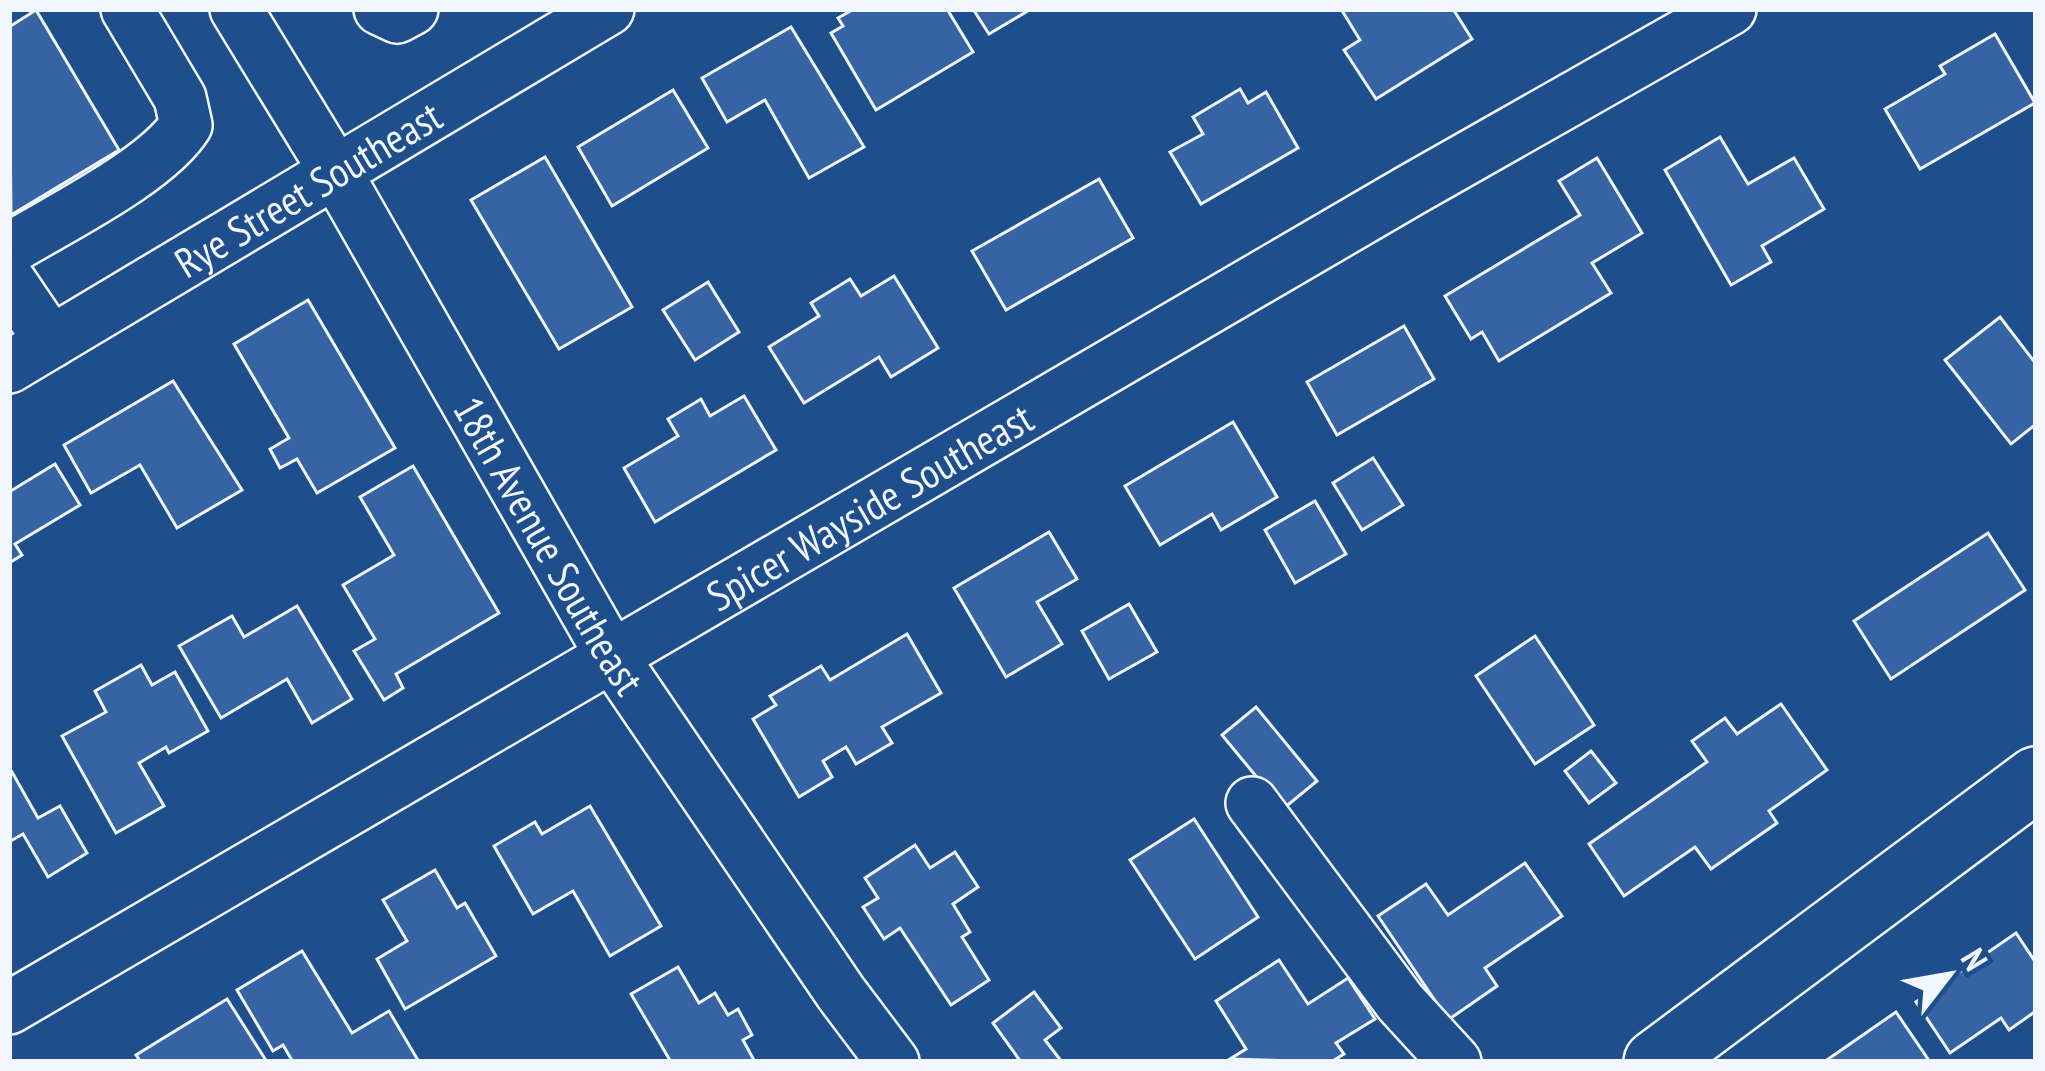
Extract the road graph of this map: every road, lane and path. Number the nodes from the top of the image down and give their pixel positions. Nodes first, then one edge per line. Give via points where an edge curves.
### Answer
1 (127, 9) edge
2 (236, 9) edge
3 (380, 9) edge
4 (412, 9) edge
5 (608, 9) edge
6 (1730, 9) edge
7 (334, 171) junction
8 (9, 249) edge
9 (9, 280) edge
10 (30, 355) edge
11 (611, 655) junction
12 (2036, 778) edge
13 (1252, 803) dead end
14 (9, 1008) edge
15 (893, 1062) edge
16 (1454, 1062) edge
17 (1656, 1062) edge

1 - 8 street via 180,98 186,125 150,161
2 - 7 street, 18th Avenue Southeast
3 - 4 street via 398,17
5 - 7 street, Rye Street Southeast
6 - 11 street, Spicer Wayside Southeast
7 - 10 street, Rye Street Southeast
7 - 11 street, 18th Avenue Southeast
9 - 10 street
11 - 14 street, Spicer Wayside Southeast
11 - 15 street, 18th Avenue Southeast
12 - 17 main road
13 - 16 street

